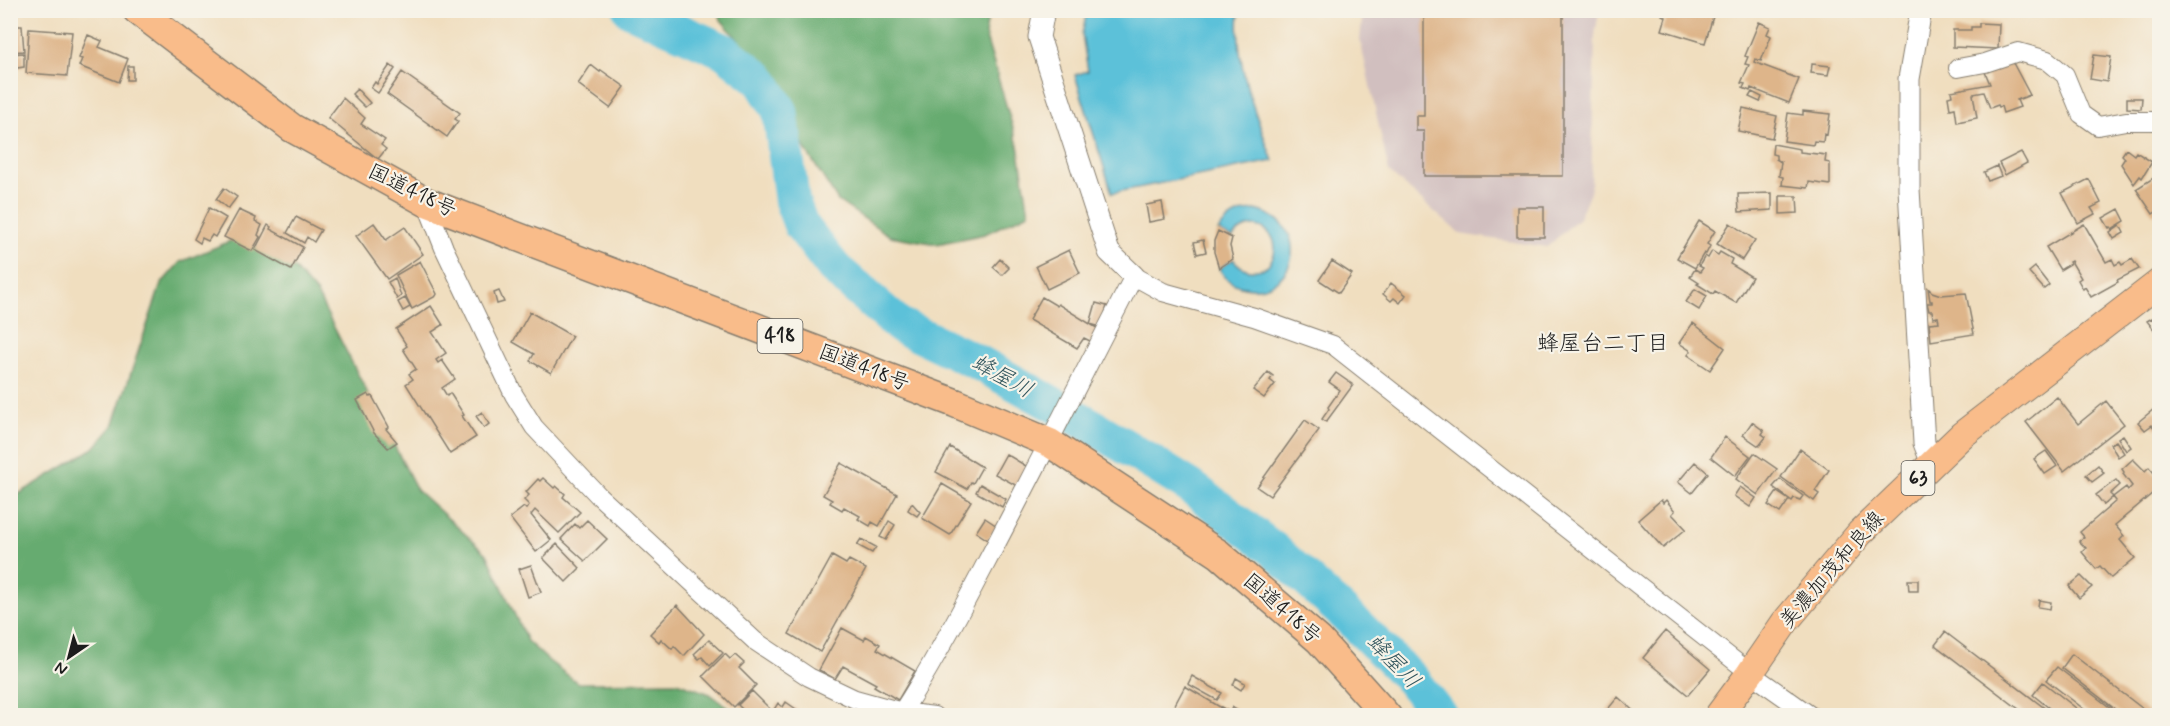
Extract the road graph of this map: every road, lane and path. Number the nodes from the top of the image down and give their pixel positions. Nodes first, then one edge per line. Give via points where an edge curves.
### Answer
1 (137, 10) edge
2 (1044, 10) edge
3 (1921, 10) edge
4 (1958, 68) dead end
5 (2160, 121) edge
6 (426, 202) junction
7 (1134, 276) junction
8 (2160, 282) edge
9 (1050, 443) junction
10 (1932, 464) junction
11 (1750, 674) junction
12 (902, 712) junction
13 (934, 716) edge
14 (1387, 716) edge
15 (1718, 716) edge
16 (1811, 716) edge

1 - 6 highway, 国道418号 / 418 via 292,128
2 - 7 street via 1038,38 1108,252
3 - 10 street via 1909,79 1909,189 1924,443
4 - 5 street via 2018,52 2047,60 2065,75 2081,114 2098,126
6 - 9 highway, 国道418号 / 418 via 956,403
6 - 12 street via 514,395 534,427 598,495 755,641 809,677 855,699
7 - 9 street
7 - 11 street via 1162,292 1254,317 1333,345
8 - 10 main road, 美濃加茂和良線 / 63 via 1962,435
9 - 12 street via 929,670
9 - 14 highway, 国道418号 / 418 via 1219,554 1319,640
10 - 11 main road, 美濃加茂和良線 / 63 via 1860,533 1785,622
11 - 15 main road, 美濃加茂和良線 / 63
11 - 16 street
12 - 13 street

